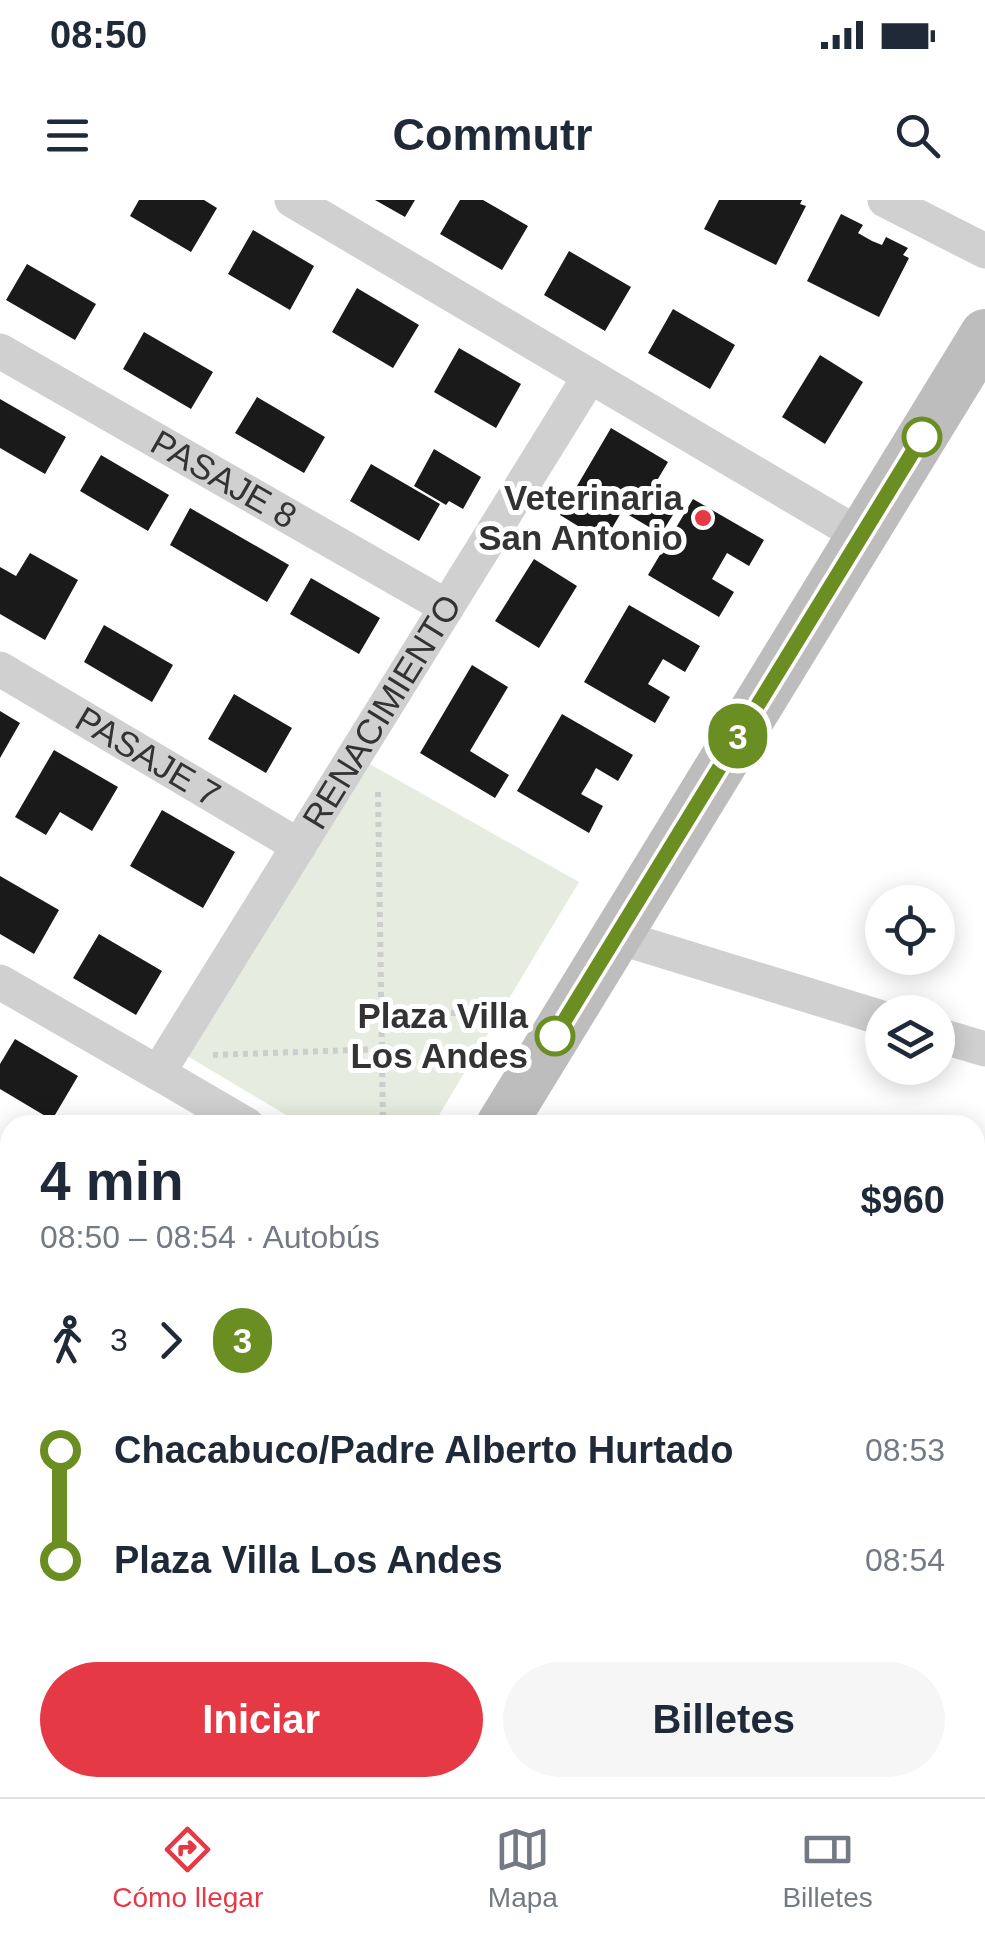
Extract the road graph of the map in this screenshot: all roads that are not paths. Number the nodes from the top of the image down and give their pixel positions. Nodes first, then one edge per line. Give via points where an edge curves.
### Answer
1 (292, 200) edge
2 (886, 200) edge
3 (985, 251) edge
4 (985, 334) edge
5 (0, 350) edge
6 (590, 376) junction
7 (861, 536) junction
8 (447, 607) junction
9 (0, 669) edge
10 (299, 846) junction
11 (615, 936) junction
12 (0, 982) edge
13 (865, 1013) edge
14 (955, 1040) edge
15 (985, 1049) edge
16 (163, 1065) junction
17 (233, 1115) edge
18 (506, 1115) edge

1 - 6 street
2 - 3 street
4 - 7 street
5 - 8 street, PASAJE 8
6 - 7 street
6 - 8 street, RENACIMIENTO
7 - 11 street
8 - 10 street, RENACIMIENTO
9 - 10 street, PASAJE 7
10 - 16 street, RENACIMIENTO
11 - 13 street
11 - 18 street
12 - 16 street
14 - 15 street
16 - 17 street

